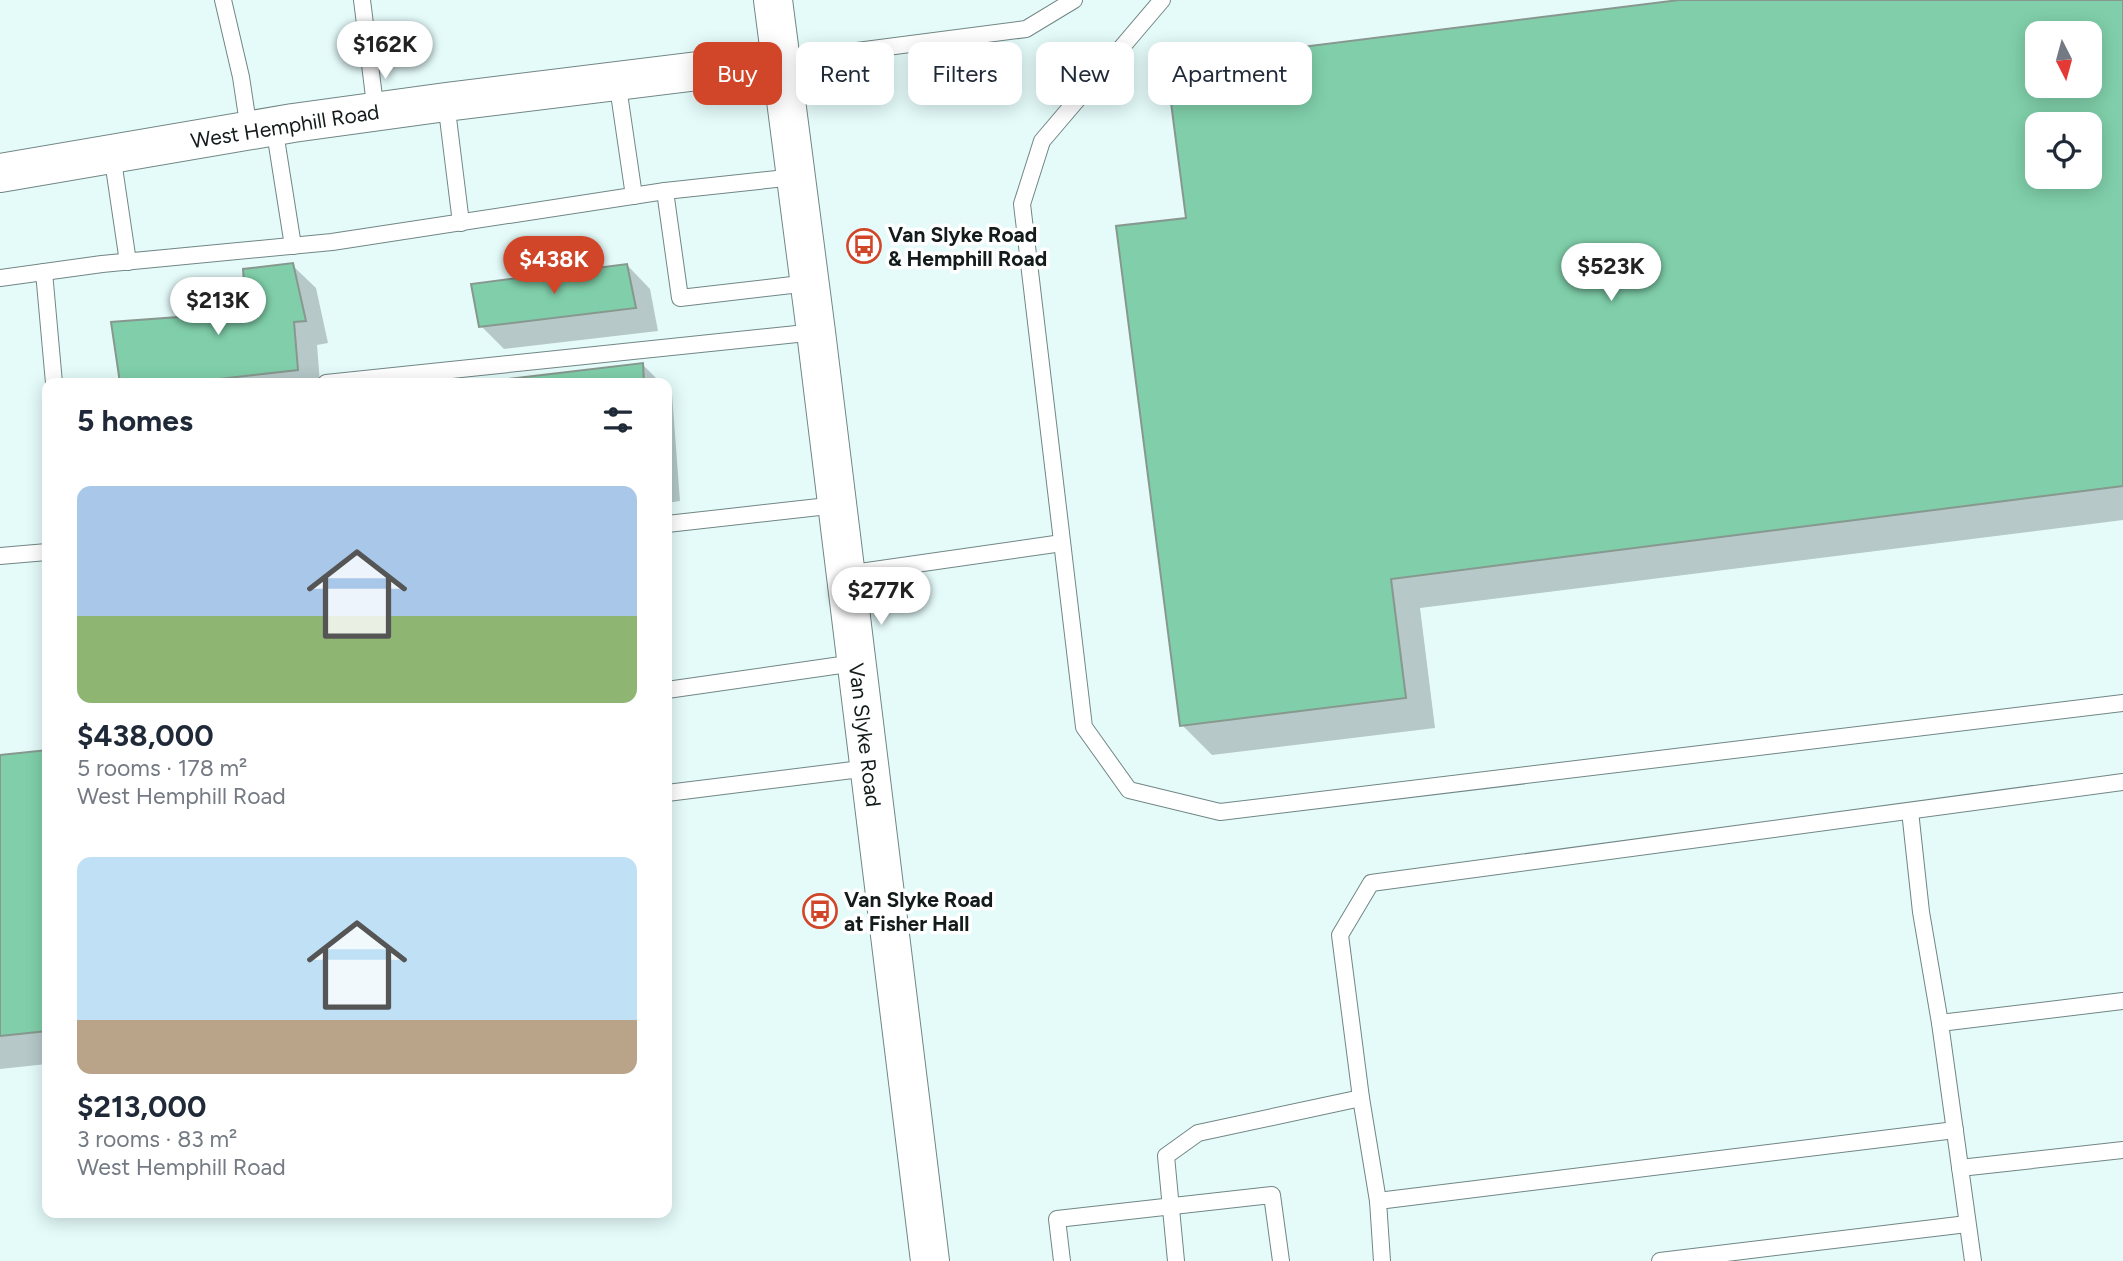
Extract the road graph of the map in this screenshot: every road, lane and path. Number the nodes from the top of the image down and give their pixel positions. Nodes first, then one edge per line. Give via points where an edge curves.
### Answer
1 (223, 0) edge
2 (362, 0) edge
3 (773, 0) edge
4 (1074, 0) edge
5 (1162, 0) edge
6 (778, 42) edge
7 (782, 61) edge
8 (693, 71) edge
9 (782, 76) edge
10 (617, 80) junction
11 (446, 102) junction
12 (376, 113) junction
13 (261, 128) junction
14 (112, 154) junction
15 (0, 173) edge
16 (795, 177) junction
17 (665, 191) junction
18 (634, 196) junction
19 (460, 223) junction
20 (293, 246) junction
21 (128, 262) junction
22 (44, 272) junction
23 (0, 278) edge
24 (809, 283) junction
25 (816, 332) junction
26 (54, 378) edge
27 (374, 378) edge
28 (837, 505) junction
29 (672, 523) edge
30 (1062, 543) junction
31 (42, 552) edge
32 (0, 556) edge
33 (846, 574) junction
34 (855, 663) junction
35 (672, 689) edge
36 (2123, 703) edge
37 (869, 768) junction
38 (2123, 782) edge
39 (672, 792) edge
40 (1910, 811) junction
41 (2123, 1001) edge
42 (1940, 1023) junction
43 (1361, 1098) junction
44 (1955, 1130) junction
45 (2123, 1150) edge
46 (1960, 1168) junction
47 (1378, 1201) junction
48 (1170, 1206) junction
49 (1967, 1224) junction
50 (930, 1261) edge
51 (1062, 1261) edge
52 (1176, 1261) edge
53 (1281, 1261) edge
54 (1382, 1261) edge
55 (1660, 1261) edge
56 (1973, 1261) edge

1 - 13 lane via 241,77
2 - 12 lane
3 - 6 street, Van Slyke Road
4 - 7 lane via 1026,29
5 - 30 lane via 1042,141 1022,204
8 - 10 street, West Hemphill Road
9 - 16 street, Van Slyke Road
10 - 11 street, West Hemphill Road
10 - 18 lane
11 - 12 street, West Hemphill Road
11 - 19 lane
12 - 13 street, West Hemphill Road
13 - 14 street, West Hemphill Road
13 - 20 lane
14 - 15 street, West Hemphill Road
14 - 21 lane
16 - 17 lane
16 - 24 street, Van Slyke Road
17 - 18 lane
17 - 24 lane via 680,298
18 - 19 lane
19 - 20 lane
20 - 21 lane
21 - 22 lane
22 - 23 lane
22 - 26 lane
24 - 25 street, Van Slyke Road
25 - 27 lane
25 - 28 street, Van Slyke Road
28 - 29 lane
28 - 33 street, Van Slyke Road
30 - 33 lane
30 - 36 lane via 1084,727 1129,790 1220,812
31 - 32 lane
33 - 34 street, Van Slyke Road
34 - 35 lane
34 - 37 street, Van Slyke Road
37 - 39 lane
37 - 50 street, Van Slyke Road
38 - 40 lane
40 - 42 lane
40 - 43 lane via 1371,883 1339,935
41 - 42 lane
42 - 44 lane
43 - 47 lane
43 - 48 lane via 1198,1133 1166,1156
44 - 46 lane
44 - 47 lane
45 - 46 lane
46 - 49 lane
47 - 54 lane
48 - 51 lane via 1057,1219
48 - 52 lane
48 - 53 lane via 1272,1195
49 - 55 lane
49 - 56 lane

